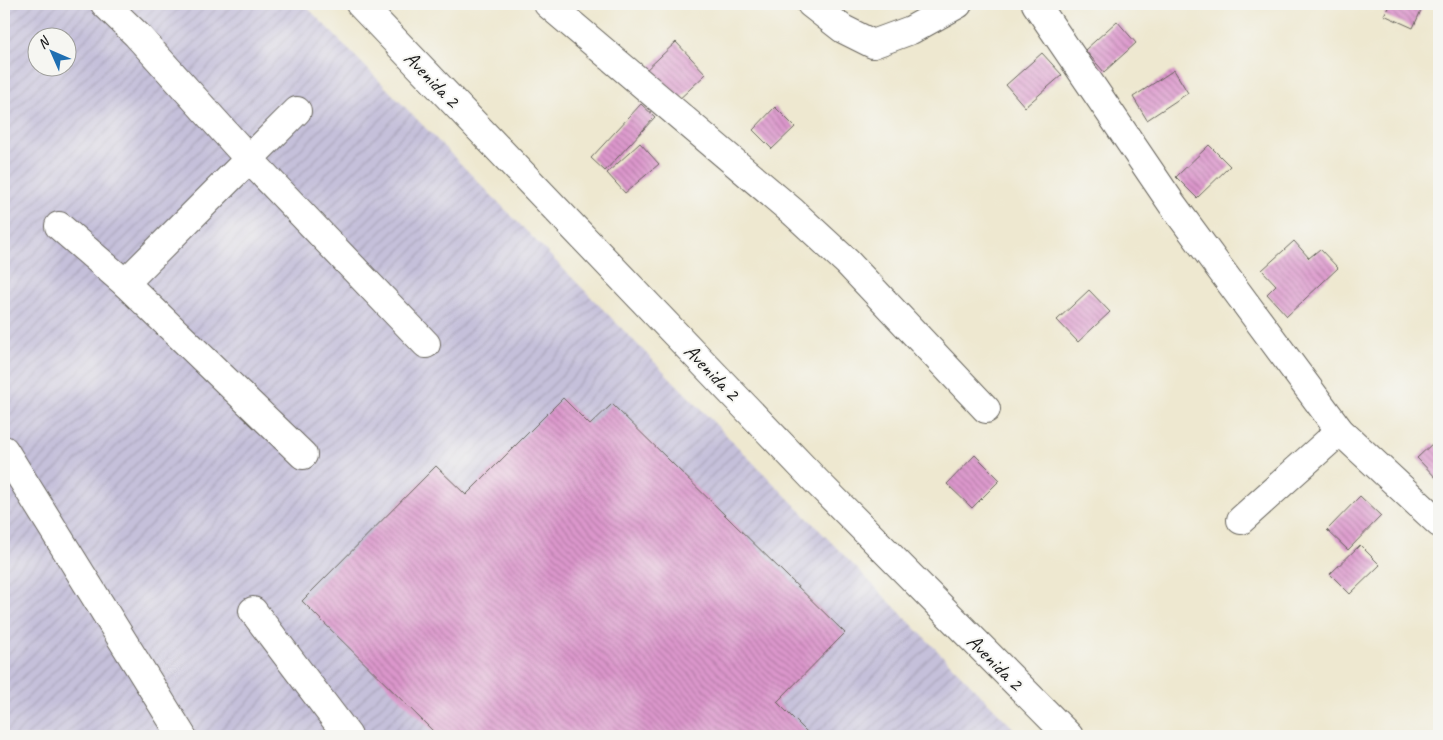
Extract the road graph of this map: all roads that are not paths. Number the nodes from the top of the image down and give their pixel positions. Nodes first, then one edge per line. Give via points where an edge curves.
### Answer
1 (105, 4) edge
2 (360, 4) edge
3 (548, 4) edge
4 (811, 4) edge
5 (958, 4) edge
6 (1036, 4) edge
7 (297, 111) dead end
8 (249, 159) junction
9 (59, 226) dead end
10 (124, 283) junction
11 (426, 344) dead end
12 (986, 409) dead end
13 (1340, 431) junction
14 (4, 450) edge
15 (303, 455) dead end
16 (1241, 520) dead end
17 (1439, 523) edge
18 (253, 611) dead end
19 (182, 736) edge
20 (348, 736) edge
21 (1069, 736) edge

1 - 8 street
2 - 21 street, Avenida 2 via 816,480
3 - 12 street via 793,212 847,262
4 - 5 street via 843,29 873,44 911,30
6 - 13 street via 1172,204
7 - 8 street
8 - 10 street
8 - 11 street
9 - 10 street
10 - 15 street
13 - 16 street
13 - 17 street
14 - 19 street
18 - 20 street

